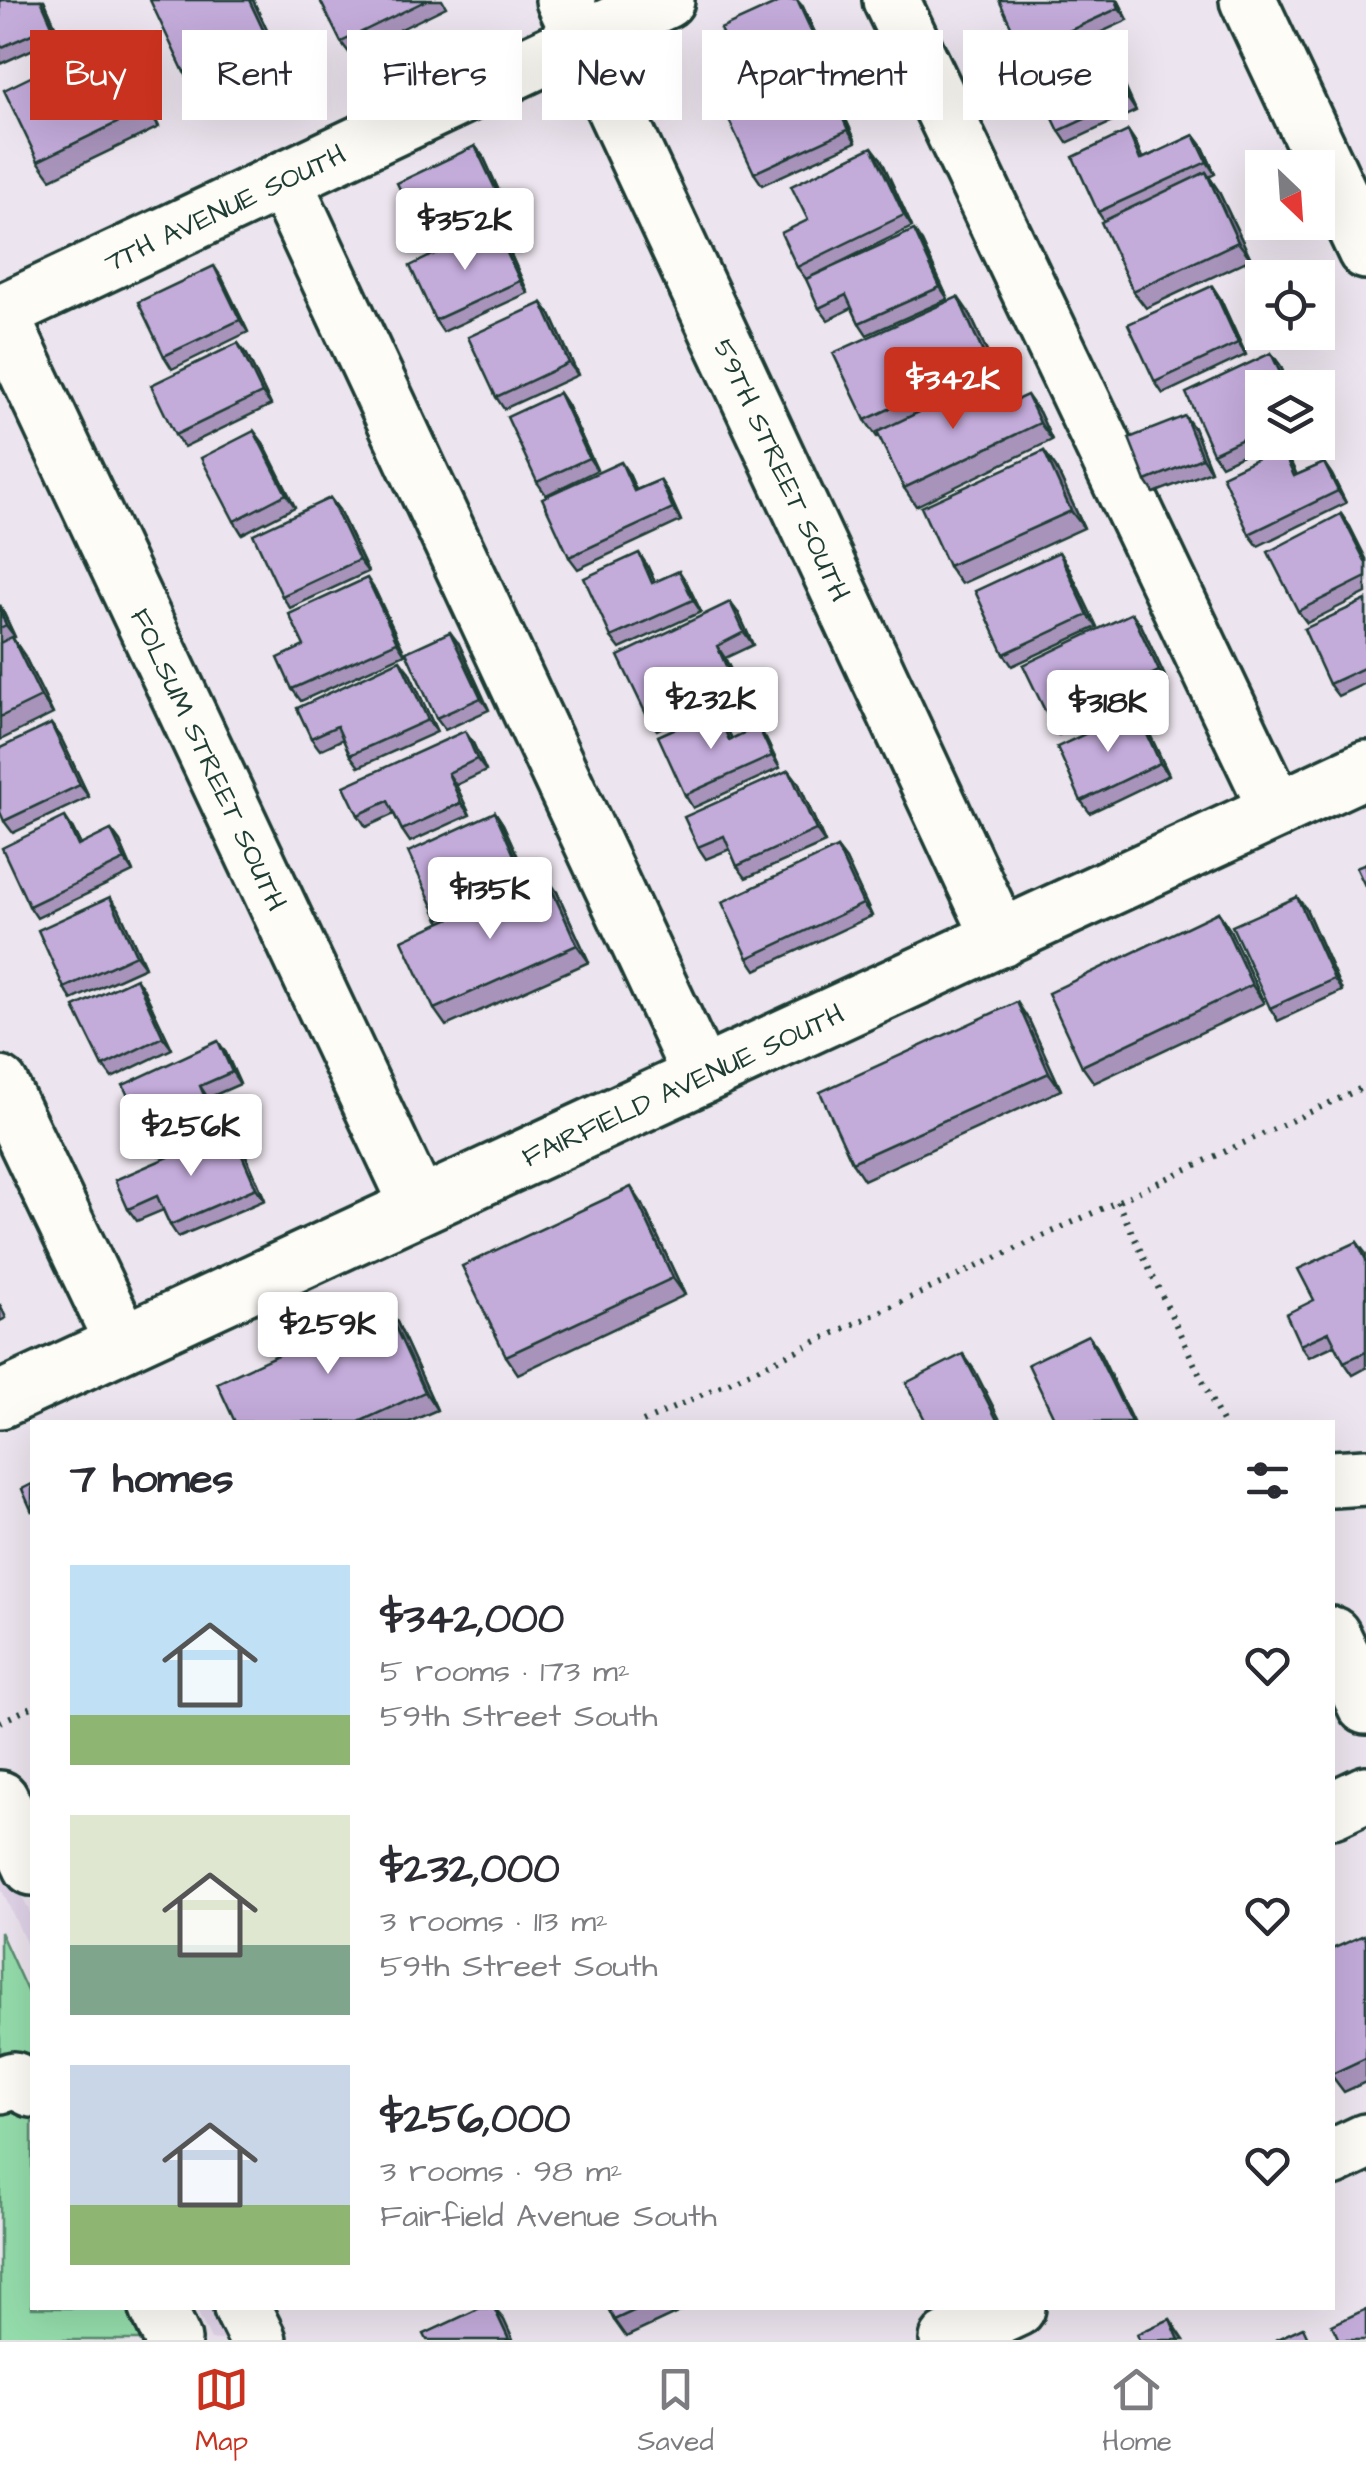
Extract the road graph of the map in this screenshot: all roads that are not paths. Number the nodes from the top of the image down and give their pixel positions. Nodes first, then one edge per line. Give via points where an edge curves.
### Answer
1 (666, 0) edge
2 (891, 0) edge
3 (1248, 0) edge
4 (573, 20) edge
5 (283, 180) junction
6 (1366, 251) edge
7 (0, 314) edge
8 (1366, 769) edge
9 (1277, 810) junction
10 (1001, 939) junction
11 (701, 1076) junction
12 (0, 1085) edge
13 (418, 1204) junction
14 (123, 1343) junction
15 (0, 1400) edge
16 (1366, 1476) edge
17 (1335, 1479) edge
18 (1335, 1641) edge
19 (1366, 1706) edge
20 (1366, 1794) edge
21 (0, 1799) edge
22 (1335, 1809) edge
23 (30, 1862) edge
24 (0, 2085) edge
25 (30, 2088) edge
26 (1366, 2142) edge
27 (1335, 2157) edge
28 (159, 2310) edge
29 (1012, 2310) edge
30 (173, 2340) edge
31 (948, 2340) edge

1 - 4 street, 7TH AVENUE SOUTH
2 - 9 street
3 - 6 street
4 - 5 street, 7TH AVENUE SOUTH
4 - 10 street, 59TH STREET SOUTH
5 - 7 street, 7TH AVENUE SOUTH
5 - 11 street
7 - 13 street, FOLSUM STREET SOUTH
8 - 9 street, FAIRFIELD AVENUE SOUTH
9 - 10 street, FAIRFIELD AVENUE SOUTH
10 - 11 street, FAIRFIELD AVENUE SOUTH
11 - 13 street, FAIRFIELD AVENUE SOUTH
12 - 14 street
13 - 14 street, FAIRFIELD AVENUE SOUTH
14 - 15 street, FAIRFIELD AVENUE SOUTH
16 - 17 street
18 - 19 street
20 - 22 street
21 - 23 street
24 - 25 street via 14,2080
26 - 27 street
28 - 30 street
29 - 31 street

